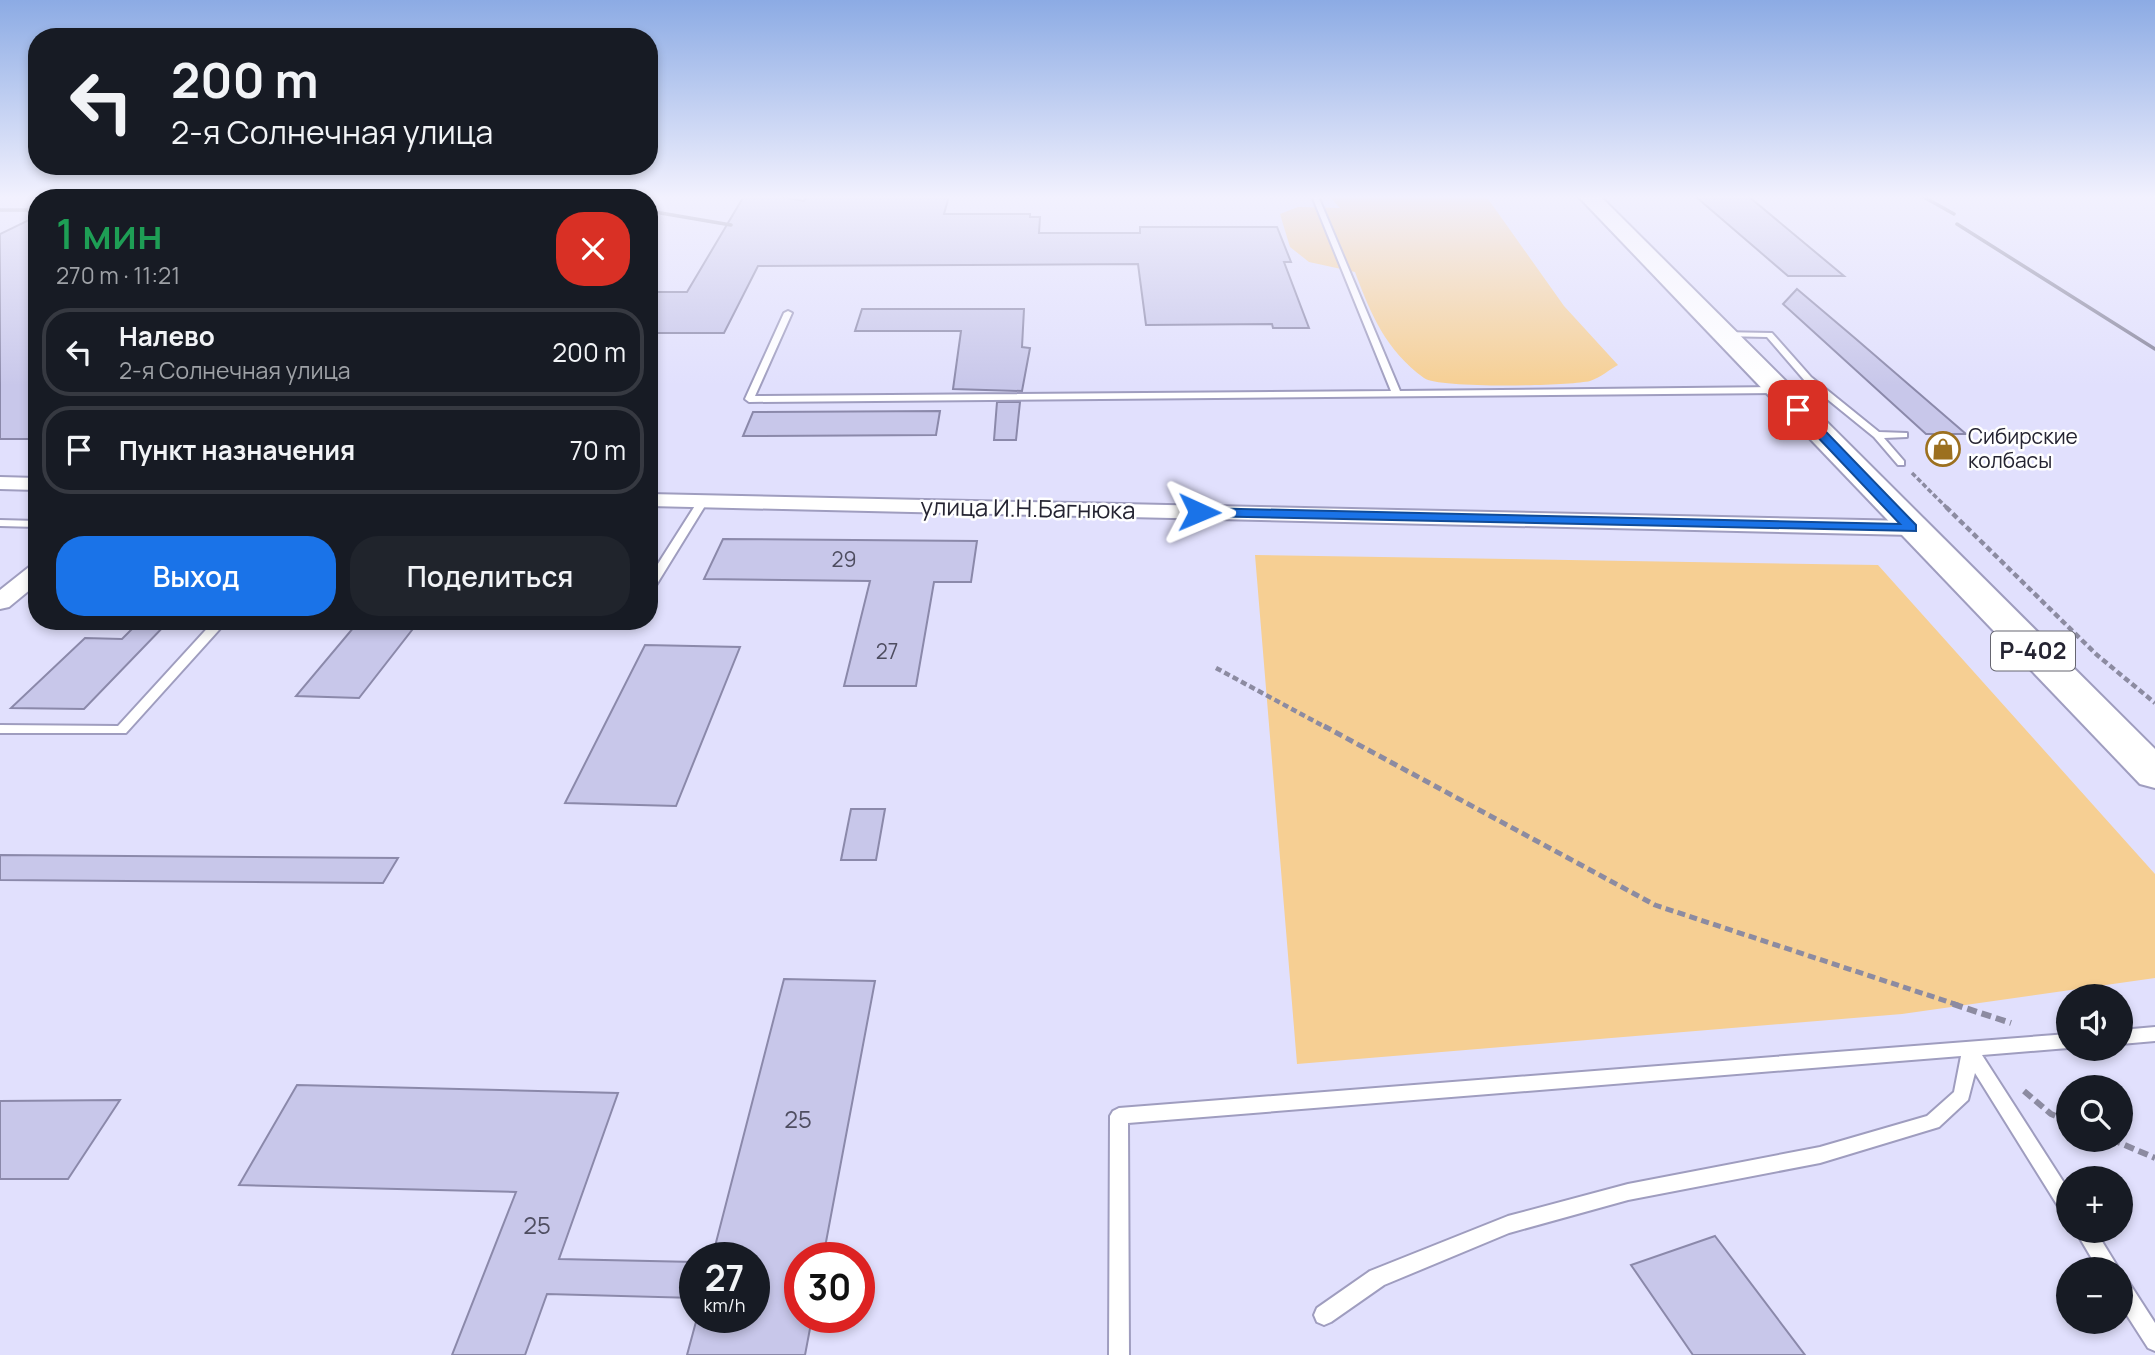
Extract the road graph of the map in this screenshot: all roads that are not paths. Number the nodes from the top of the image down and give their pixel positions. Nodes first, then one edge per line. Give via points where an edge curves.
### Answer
1 (1341, 259) edge
2 (1648, 259) edge
3 (788, 313) dead end
4 (1721, 334) junction
5 (1779, 390) junction
6 (1397, 394) junction
7 (1877, 435) junction
8 (1904, 435) dead end
9 (1901, 463) road end
10 (0, 483) edge
11 (28, 484) edge
12 (658, 500) edge
13 (703, 501) junction
14 (0, 523) edge
15 (28, 524) edge
16 (1912, 528) junction
17 (658, 567) edge
18 (662, 567) junction
19 (658, 573) edge
20 (28, 579) edge
21 (0, 602) edge
22 (213, 630) edge
23 (0, 729) edge
24 (2155, 774) edge
25 (2155, 1034) edge
26 (2133, 1036) edge
27 (2056, 1042) edge
28 (1970, 1051) junction
29 (2056, 1186) edge
30 (2133, 1307) edge
31 (1324, 1315) dead end
32 (2155, 1341) edge
33 (1119, 1355) edge

1 - 6 lane
2 - 4 main road, Р-402
3 - 6 lane via 748,399
4 - 5 main road, Р-402
4 - 7 lane via 1769,335 1808,379
5 - 6 lane
5 - 16 main road, Р-402
7 - 8 lane
7 - 9 lane
10 - 11 street
12 - 13 street, улица И.Н.Багнюка
13 - 16 street, улица И.Н.Багнюка
13 - 18 lane
14 - 15 lane
16 - 24 main road, Р-402
17 - 18 lane
18 - 19 lane
20 - 21 street
22 - 23 lane via 121,730
25 - 26 lane
27 - 28 lane
28 - 29 lane
28 - 31 lane via 1962,1095 1933,1122 1820,1155 1629,1192 1508,1225 1377,1278
28 - 33 lane via 1119,1116
30 - 32 lane

